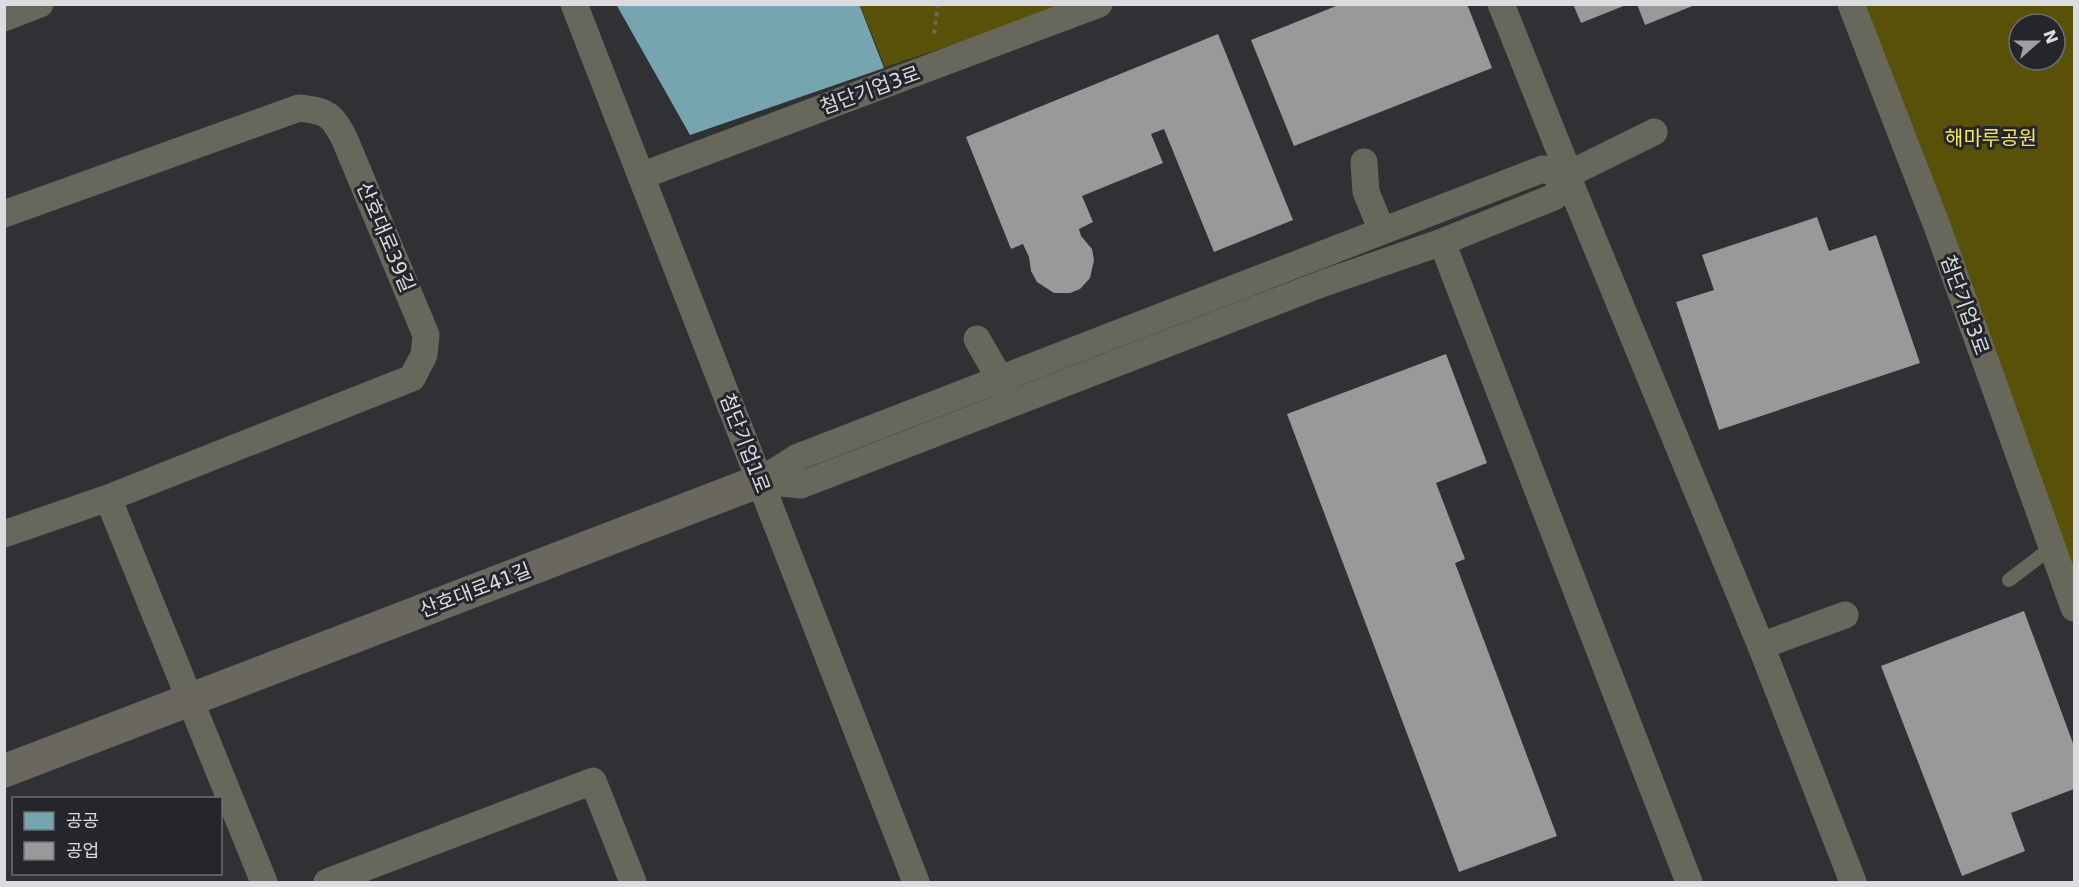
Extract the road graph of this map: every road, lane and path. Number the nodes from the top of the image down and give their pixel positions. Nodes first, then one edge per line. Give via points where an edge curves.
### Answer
1 (40, 4) edge
2 (574, 4) edge
3 (1100, 4) edge
4 (1501, 4) edge
5 (1851, 4) edge
6 (4, 18) edge
7 (1654, 132) dead end
8 (1364, 162) dead end
9 (641, 176) junction
10 (1568, 176) junction
11 (4, 214) edge
12 (1382, 231) junction
13 (1442, 242) junction
14 (977, 339) dead end
15 (1000, 379) junction
16 (1011, 404) junction
17 (760, 481) junction
18 (108, 498) junction
19 (4, 534) edge
20 (2052, 548) junction
21 (2009, 580) dead end
22 (2074, 608) edge
23 (1845, 615) dead end
24 (1761, 646) junction
25 (190, 700) junction
26 (4, 771) edge
27 (264, 882) edge
28 (327, 882) edge
29 (633, 882) edge
30 (916, 882) edge
31 (1689, 882) edge
32 (1853, 882) edge

1 - 6 street
2 - 9 street, 첨단기업1로
3 - 9 street, 첨단기업3로
4 - 10 street
5 - 20 street, 첨단기업3로 via 1937,226
7 - 10 street
8 - 12 street via 1366,192
9 - 17 street, 첨단기업1로
10 - 12 street via 1543,169
10 - 13 street via 1554,197
10 - 24 street
11 - 18 street, 산호대로39길 via 299,108 319,110 334,118 345,140 426,335 424,355 412,378
12 - 15 street
13 - 16 street via 1323,283
13 - 31 street
14 - 15 street
15 - 16 street
15 - 17 street via 798,457
16 - 17 street via 801,485
17 - 25 street, 산호대로41길
17 - 30 street, 첨단기업1로
18 - 19 street, 산호대로39길
18 - 25 street
20 - 21 lane
20 - 22 street, 첨단기업3로
23 - 24 street
24 - 32 street
25 - 26 street, 산호대로41길
25 - 27 street
28 - 29 street via 593,782

